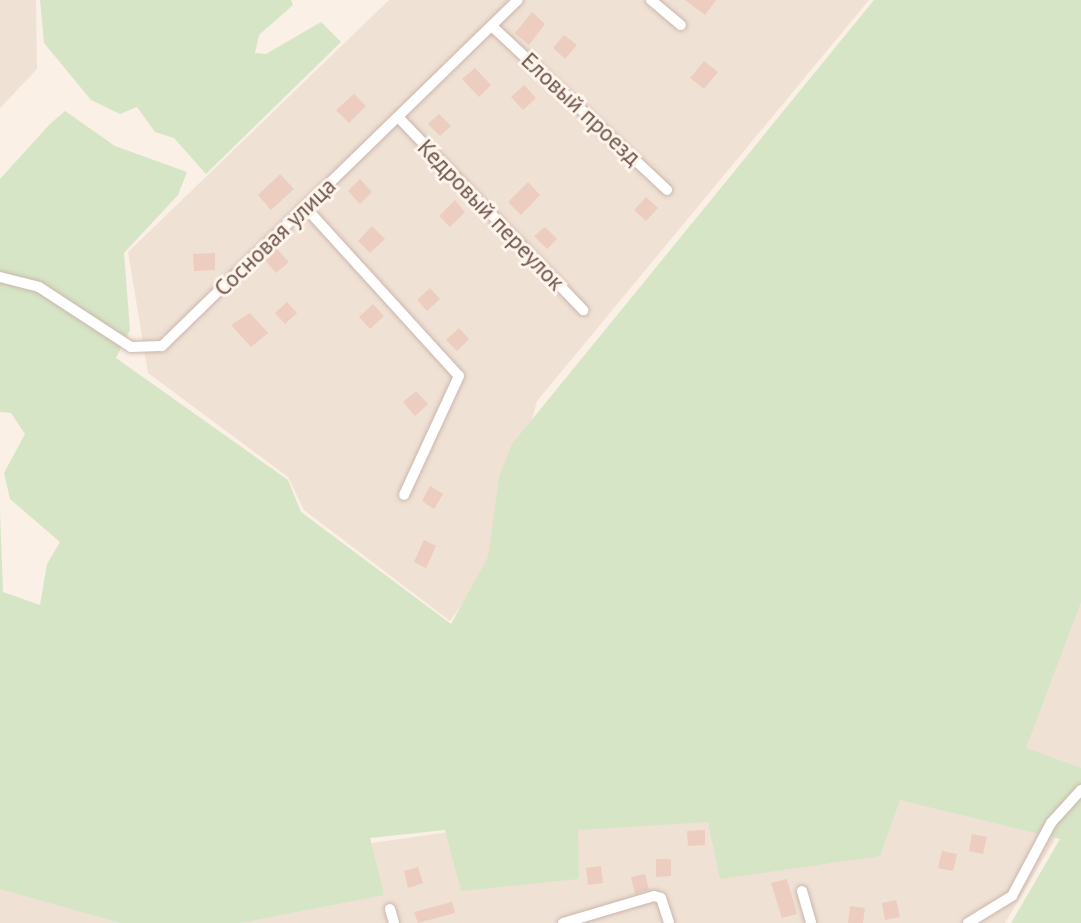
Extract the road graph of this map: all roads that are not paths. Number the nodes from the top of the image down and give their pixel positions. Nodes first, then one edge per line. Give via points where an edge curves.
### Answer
1 (518, 0) edge
2 (651, 0) edge
3 (681, 25) dead end
4 (494, 28) junction
5 (400, 119) junction
6 (667, 190) dead end
7 (306, 208) junction
8 (0, 277) edge
9 (583, 310) dead end
10 (404, 495) dead end
11 (1081, 790) edge
12 (803, 891) dead end
13 (390, 909) dead end
14 (394, 923) edge
15 (563, 923) edge
16 (668, 923) edge
17 (811, 923) edge
18 (968, 923) edge

1 - 4 street, Сосновая улица
2 - 3 street
4 - 5 street, Сосновая улица
4 - 6 street, Еловый проезд
5 - 7 street, Сосновая улица
5 - 9 street, Кедровый переулок
7 - 8 street, Сосновая улица via 153,350 131,347 38,287
7 - 10 street via 459,376
11 - 18 street via 1051,823 1012,896
12 - 17 street
13 - 14 street
15 - 16 street via 654,897 662,898

